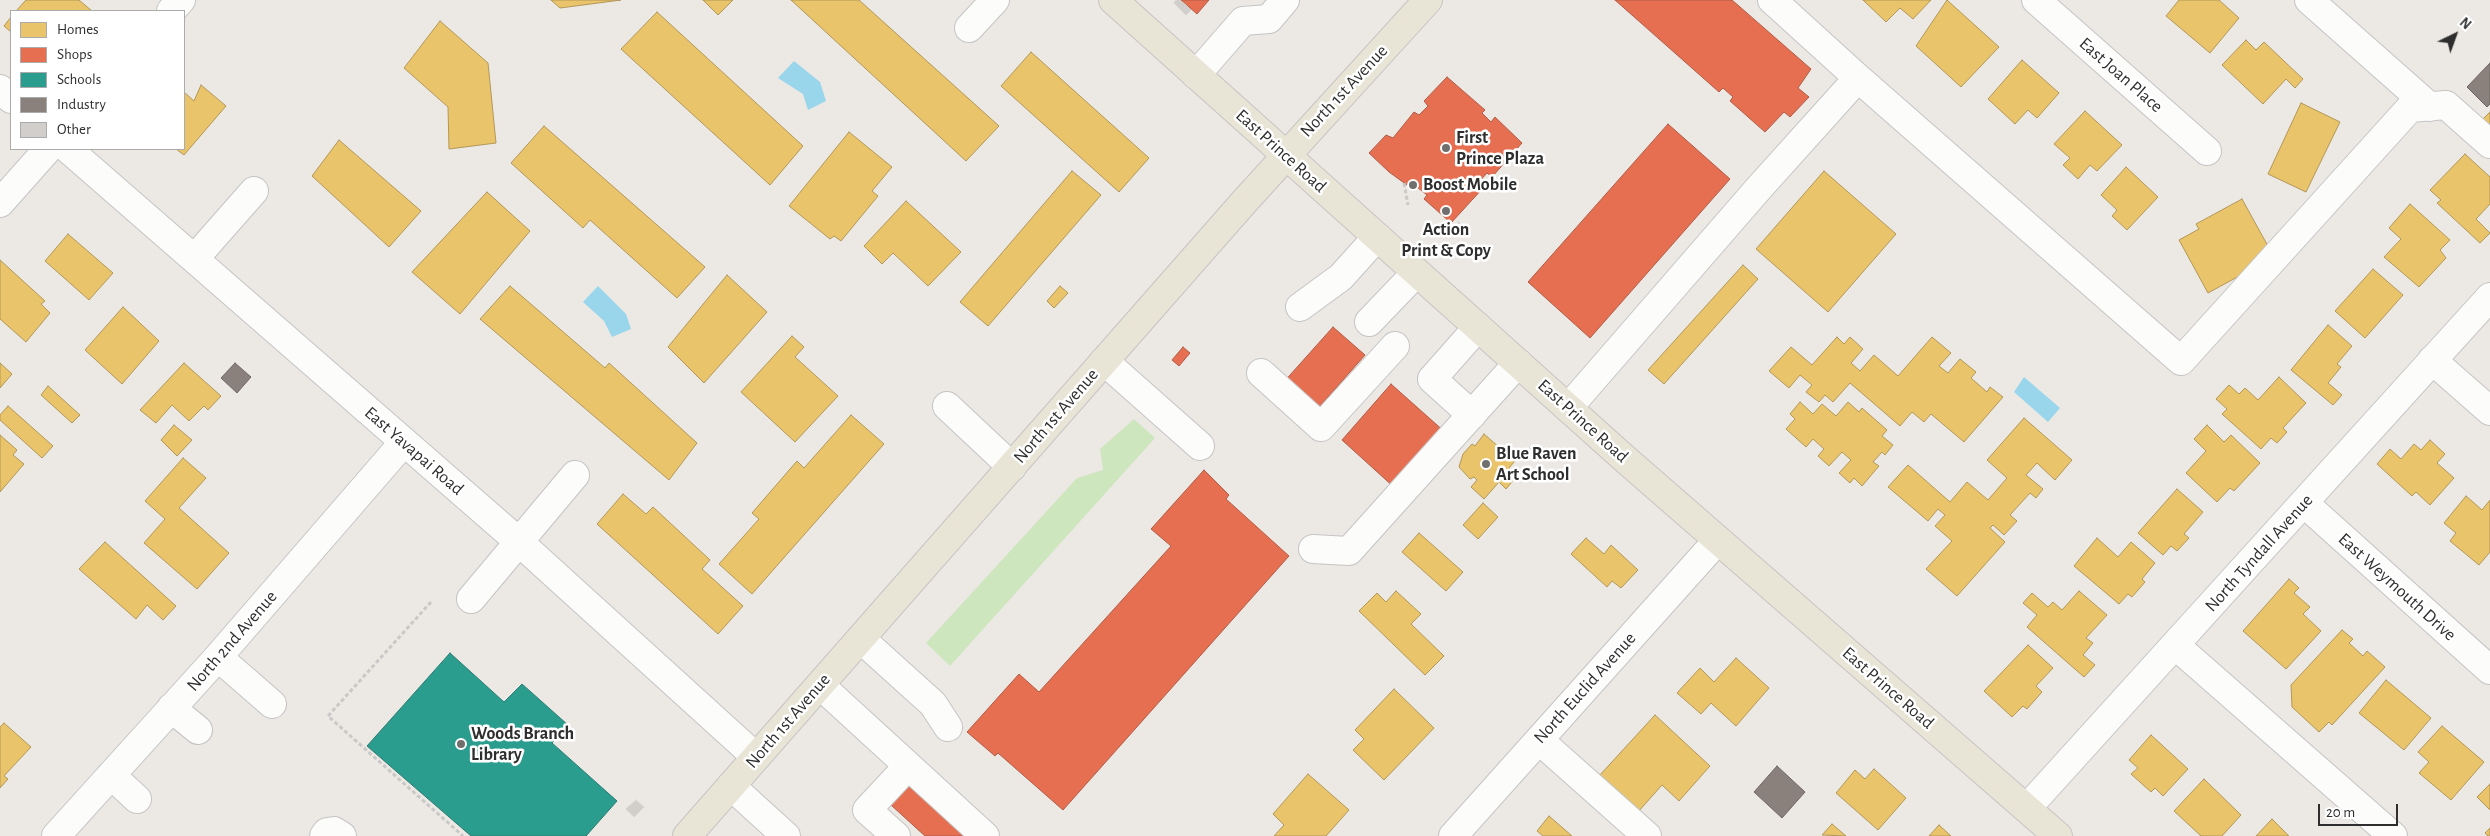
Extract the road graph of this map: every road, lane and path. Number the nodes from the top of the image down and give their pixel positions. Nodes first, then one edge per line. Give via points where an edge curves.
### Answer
1 (181, 0) edge
2 (995, 0) edge
3 (1113, 0) edge
4 (1285, 0) edge
5 (1428, 0) edge
6 (1772, 0) edge
7 (2036, 0) edge
8 (2309, 0) edge
9 (172, 10) edge
10 (968, 28) dead end
11 (1196, 75) junction
12 (1858, 78) junction
13 (0, 89) edge
14 (10, 98) edge
15 (2430, 107) junction
16 (2490, 144) edge
17 (47, 150) edge
18 (69, 150) edge
19 (2207, 151) dead end
20 (1285, 155) junction
21 (1404, 182) dead end
22 (254, 191) dead end
23 (0, 203) edge
24 (1408, 204) dead end
25 (1459, 222) dead end
26 (1377, 237) junction
27 (1445, 237) dead end
28 (195, 258) junction
29 (1416, 273) junction
30 (2490, 297) edge
31 (1300, 307) dead end
32 (1369, 322) dead end
33 (1478, 327) junction
34 (1395, 346) dead end
35 (2432, 360) junction
36 (1104, 361) junction
37 (1518, 363) junction
38 (1261, 373) dead end
39 (946, 406) dead end
40 (1568, 408) junction
41 (2490, 411) edge
42 (1472, 415) junction
43 (404, 442) junction
44 (1200, 446) dead end
45 (1012, 467) junction
46 (575, 475) dead end
47 (2304, 503) junction
48 (518, 541) junction
49 (1718, 541) junction
50 (1313, 549) dead end
51 (471, 599) dead end
52 (431, 602) dead end
53 (861, 639) junction
54 (2175, 645) junction
55 (218, 657) junction
56 (2490, 670) edge
57 (820, 685) junction
58 (272, 704) dead end
59 (171, 708) junction
60 (948, 727) dead end
61 (198, 730) dead end
62 (1539, 740) junction
63 (756, 757) junction
64 (908, 766) junction
65 (111, 775) junction
66 (731, 786) junction
67 (137, 799) dead end
68 (2028, 808) junction
69 (56, 836) edge
70 (324, 836) edge
71 (342, 836) edge
72 (463, 836) edge
73 (686, 836) edge
74 (786, 836) edge
75 (896, 836) edge
76 (985, 836) edge
77 (1453, 836) edge
78 (1648, 836) edge
79 (2058, 836) edge
80 (2393, 836) edge

1 - 9 street
2 - 10 street
3 - 11 main road, East Prince Road
4 - 11 street via 1269,19 1243,21
5 - 20 main road, North 1st Avenue
6 - 12 street
7 - 19 street, East Joan Place
8 - 15 street
11 - 20 main road, East Prince Road
12 - 15 street via 2181,361 2410,108
12 - 40 street
13 - 14 street
15 - 16 street via 2446,105
17 - 23 street
18 - 28 street, East Yavapai Road
20 - 26 main road, East Prince Road
20 - 36 main road, North 1st Avenue
21 - 24 path
22 - 28 street
25 - 27 path
26 - 29 main road, East Prince Road
26 - 31 street via 1341,277
28 - 43 street, East Yavapai Road
29 - 32 street
29 - 33 main road, East Prince Road
30 - 35 street, North Tyndall Avenue
33 - 37 main road, East Prince Road
33 - 42 street via 1432,379
34 - 38 street via 1321,427
35 - 41 street
35 - 47 street, North Tyndall Avenue
36 - 44 street
36 - 45 main road, North 1st Avenue
37 - 40 main road, East Prince Road
37 - 42 street
39 - 45 street
40 - 49 main road, East Prince Road
42 - 50 street via 1349,551
43 - 48 street, East Yavapai Road
43 - 55 street, North 2nd Avenue
45 - 53 main road, North 1st Avenue
46 - 48 street
47 - 54 street, North Tyndall Avenue
47 - 56 street, East Weymouth Drive
48 - 51 street
48 - 63 street, East Yavapai Road
49 - 62 street, North Euclid Avenue
49 - 68 main road, East Prince Road
52 - 72 path via 328,716
53 - 57 main road, North 1st Avenue
53 - 60 street via 932,704
54 - 68 street, North Tyndall Avenue
54 - 80 street
55 - 58 street
55 - 59 street, North 2nd Avenue
57 - 63 main road, North 1st Avenue
57 - 64 street
59 - 61 street
59 - 65 street, North 2nd Avenue
62 - 77 street, North Euclid Avenue
62 - 78 street
63 - 66 main road, North 1st Avenue
64 - 75 street via 867,810
64 - 76 street
65 - 67 street
65 - 69 street, North 2nd Avenue
66 - 73 main road, North 1st Avenue
66 - 74 street
68 - 79 main road, East Prince Road
70 - 71 street via 334,831

